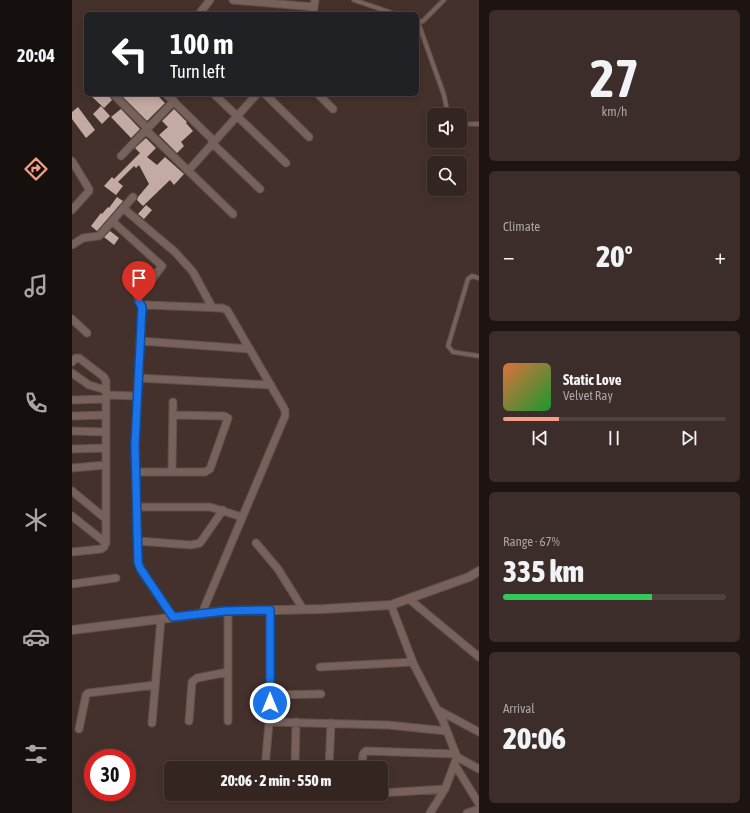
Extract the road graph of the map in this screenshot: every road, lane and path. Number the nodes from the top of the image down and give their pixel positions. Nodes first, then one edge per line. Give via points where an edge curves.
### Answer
1 (210, 0) edge
2 (233, 0) edge
3 (354, 0) edge
4 (444, 0) edge
5 (314, 7) edge
6 (201, 12) edge
7 (389, 12) edge
8 (419, 22) edge
9 (419, 25) edge
10 (115, 96) edge
11 (168, 96) edge
12 (216, 96) edge
13 (254, 96) edge
14 (267, 96) edge
15 (320, 96) edge
16 (174, 101) junction
17 (447, 108) edge
18 (334, 109) dead end
19 (237, 116) junction
20 (467, 124) edge
21 (479, 124) edge
22 (146, 129) junction
23 (309, 137) dead end
24 (213, 142) junction
25 (121, 156) dead end
26 (72, 161) edge
27 (286, 163) dead end
28 (188, 171) junction
29 (260, 189) dead end
30 (133, 197) dead end
31 (123, 208) junction
32 (72, 210) edge
33 (233, 214) dead end
34 (112, 221) junction
35 (72, 245) edge
36 (479, 278) edge
37 (142, 307) junction
38 (212, 307) junction
39 (72, 319) edge
40 (87, 333) dead end
41 (140, 341) junction
42 (250, 349) junction
43 (479, 356) edge
44 (72, 362) edge
45 (72, 373) edge
46 (138, 378) junction
47 (271, 385) junction
48 (106, 394) junction
49 (138, 396) junction
50 (72, 400) edge
51 (173, 402) dead end
52 (106, 415) junction
53 (173, 415) junction
54 (72, 416) edge
55 (72, 431) edge
56 (106, 432) junction
57 (106, 448) junction
58 (72, 449) edge
59 (106, 465) junction
60 (72, 468) edge
61 (136, 472) junction
62 (172, 472) junction
63 (72, 491) edge
64 (137, 507) junction
65 (223, 510) junction
66 (72, 516) edge
67 (242, 517) junction
68 (106, 519) junction
69 (138, 541) junction
70 (106, 543) junction
71 (256, 543) dead end
72 (72, 552) edge
73 (479, 571) edge
74 (116, 578) dead end
75 (72, 584) edge
76 (409, 599) junction
77 (391, 605) junction
78 (303, 609) junction
79 (270, 610) junction
80 (228, 611) junction
81 (202, 613) junction
82 (173, 617) junction
83 (161, 619) junction
84 (72, 630) edge
85 (478, 654) edge
86 (413, 662) junction
87 (320, 667) dead end
88 (228, 672) junction
89 (155, 685) junction
90 (321, 694) dead end
91 (270, 695) junction
92 (438, 710) junction
93 (190, 721) dead end
94 (228, 721) dead end
95 (269, 722) junction
96 (296, 722) junction
97 (152, 723) dead end
98 (331, 723) junction
99 (79, 729) dead end
100 (447, 731) junction
101 (479, 732) edge
102 (456, 759) junction
103 (266, 761) edge
104 (295, 761) edge
105 (329, 761) edge
106 (362, 761) edge
107 (479, 769) edge
108 (445, 789) junction
109 (388, 793) edge
110 (479, 804) edge
111 (479, 810) edge
112 (430, 813) edge
113 (467, 813) edge

1 - 6 street
2 - 5 street
3 - 7 lane
4 - 8 lane via 423,21
9 - 17 lane
10 - 22 street
11 - 16 street
12 - 19 street
13 - 19 street
14 - 23 street
15 - 18 street
16 - 22 street
16 - 24 street
19 - 24 street
19 - 27 street
20 - 21 lane
22 - 25 street
22 - 28 street
24 - 28 street
24 - 29 street
26 - 32 street via 89,191
28 - 33 street
30 - 31 street
31 - 34 street
31 - 38 street via 175,252 193,272
34 - 35 street via 99,236 83,238
34 - 37 street via 162,266 139,296 138,300
36 - 43 lane via 472,276 468,279 448,346 453,352
37 - 38 street
37 - 41 street
38 - 42 street via 229,312
39 - 40 street
41 - 42 street
41 - 46 street
42 - 47 street
44 - 48 street via 78,358 104,377
45 - 48 street
46 - 47 street
46 - 49 street
47 - 67 street via 285,413
48 - 49 street
48 - 50 street
48 - 52 street
49 - 61 street
51 - 53 street
52 - 54 street
52 - 56 street
53 - 62 street
53 - 62 street via 224,416 228,420 210,469 205,472
55 - 56 street
56 - 57 street
57 - 58 street
57 - 59 street
59 - 60 street
59 - 68 street
61 - 62 street
61 - 64 street
63 - 68 street
64 - 65 street via 210,507
64 - 69 street
65 - 67 street
65 - 69 street via 200,543 191,545
66 - 70 street
67 - 81 street
68 - 70 street
69 - 82 street via 140,568
70 - 72 street via 101,549
71 - 78 street via 278,569
73 - 76 street
74 - 75 street
76 - 77 street
76 - 85 street
77 - 78 street
77 - 86 street
78 - 79 street
79 - 80 street
79 - 91 street
80 - 81 street
80 - 88 street
81 - 82 street
82 - 83 street
83 - 84 street
83 - 89 street
86 - 87 street
86 - 92 street
88 - 93 street via 197,678 192,682
88 - 94 street
89 - 97 street
89 - 99 street via 88,693
90 - 91 street
91 - 95 street
92 - 100 street
92 - 101 street
95 - 96 street
95 - 103 street
96 - 98 street
96 - 104 street
98 - 100 street
98 - 105 street
100 - 102 street
102 - 106 street via 366,751
102 - 107 street
102 - 108 street
102 - 110 street
108 - 109 street
108 - 112 street
111 - 113 street

